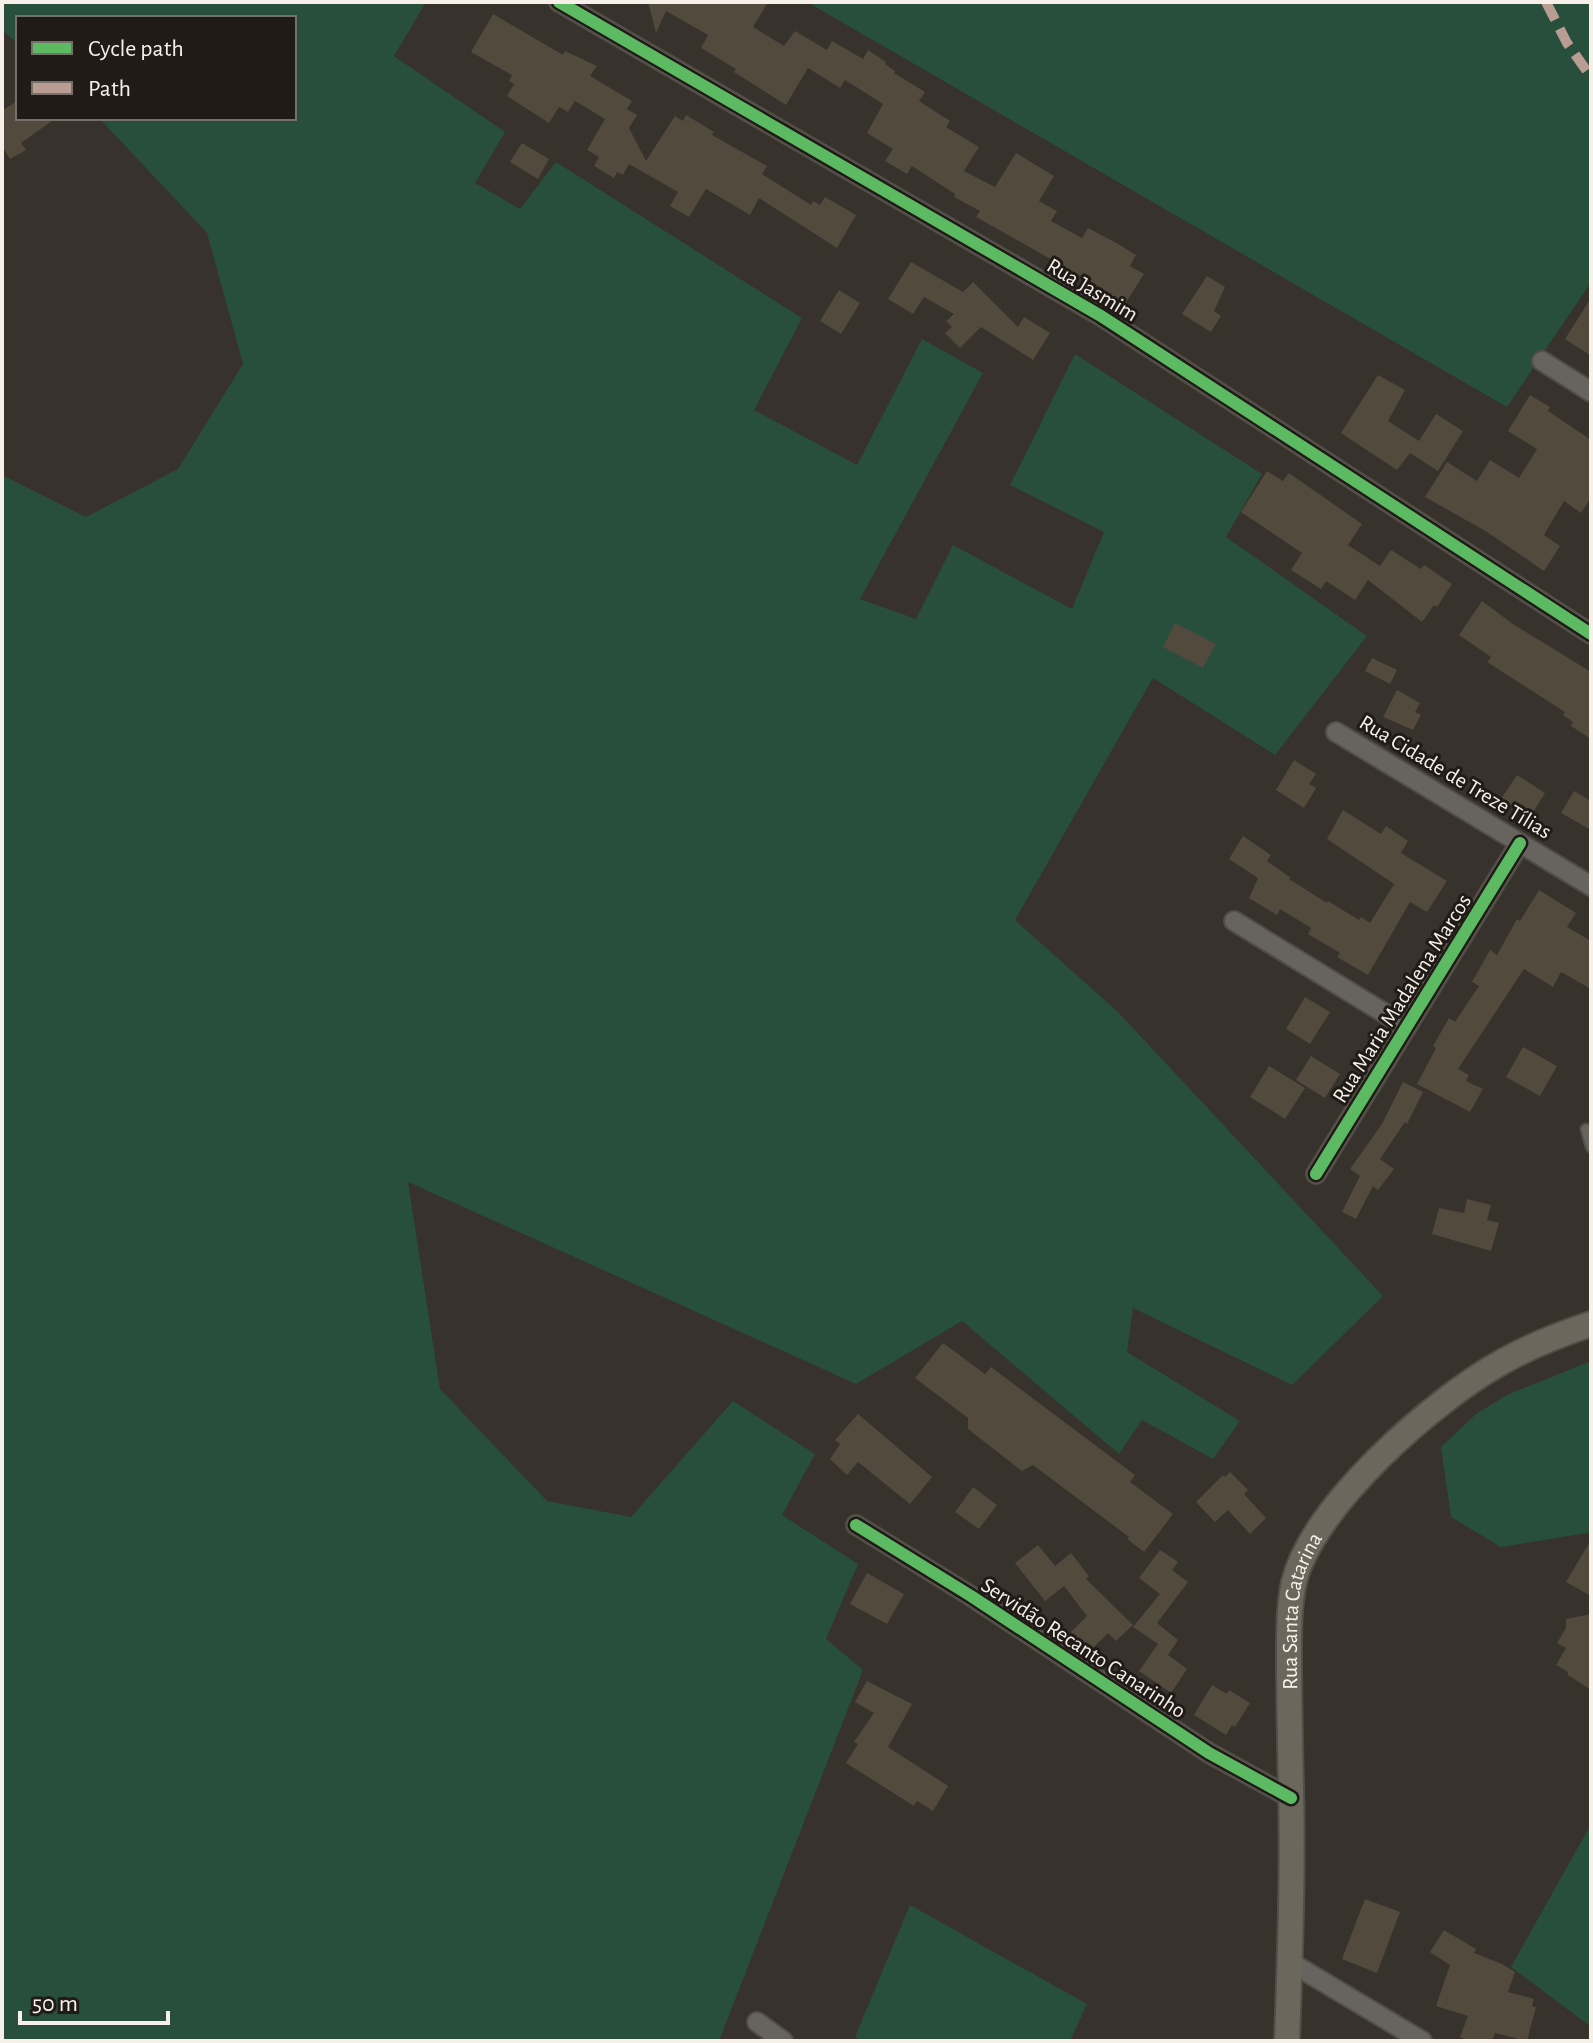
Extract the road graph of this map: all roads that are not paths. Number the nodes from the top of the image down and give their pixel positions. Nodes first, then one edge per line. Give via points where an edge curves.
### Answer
1 (559, 2) edge
2 (1542, 361) dead end
3 (1591, 392) edge
4 (1591, 634) edge
5 (1336, 732) dead end
6 (1520, 843) junction
7 (1591, 886) edge
8 (1234, 921) dead end
9 (1407, 1027) junction
10 (1586, 1129) dead end
11 (1591, 1147) edge
12 (1316, 1174) dead end
13 (1591, 1324) edge
14 (856, 1525) dead end
15 (1291, 1798) junction
16 (1290, 1962) junction
17 (757, 2022) dead end
18 (783, 2041) edge
19 (1287, 2041) edge
20 (1422, 2041) edge

1 - 4 street, Rua Jasmim via 1101,316
2 - 3 street
5 - 6 street, Rua Cidade de Treze Tílias
6 - 7 street, Rua Cidade de Treze Tílias
6 - 9 street, Rua Maria Madalena Marcos
8 - 9 street
9 - 12 street, Rua Maria Madalena Marcos
10 - 11 lane
13 - 15 main road, Rua Santa Catarina via 1530,1348 1471,1382 1383,1454 1332,1509 1294,1581 1289,1638
14 - 15 street, Servidão Recanto Canarinho via 1209,1753
15 - 16 main road, Rua Santa Catarina
16 - 19 main road, Rua Santa Catarina
16 - 20 street
17 - 18 street

